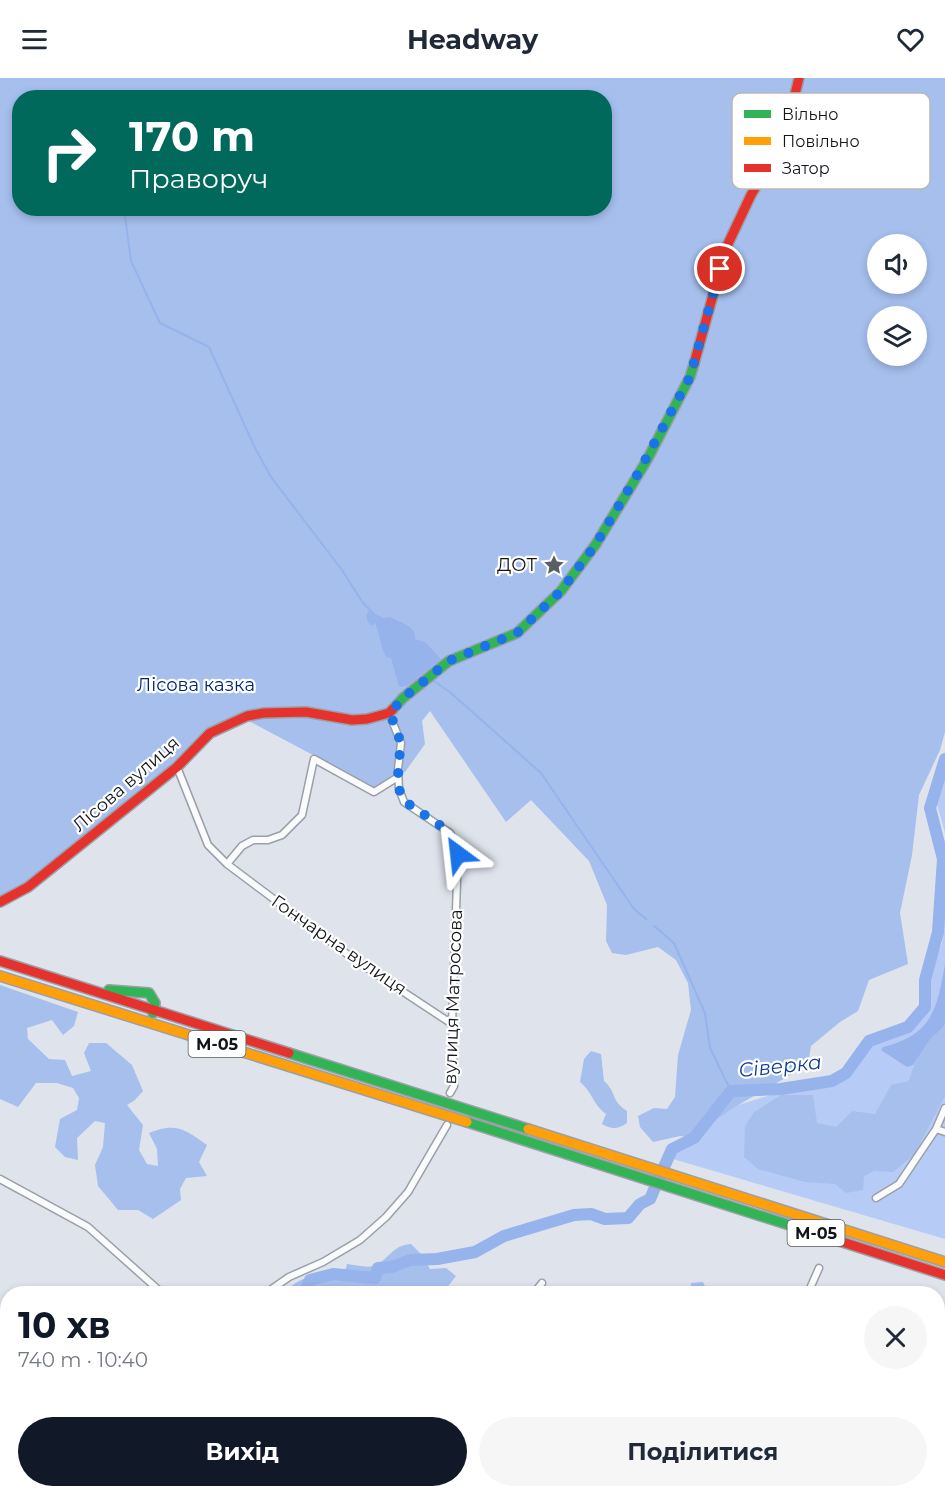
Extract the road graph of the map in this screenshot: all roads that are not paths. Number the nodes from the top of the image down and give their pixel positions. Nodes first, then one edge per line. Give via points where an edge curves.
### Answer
1 (799, 78) edge
2 (795, 93) edge
3 (755, 189) edge
4 (390, 713) junction
5 (177, 767) junction
6 (398, 777) junction
7 (227, 864) junction
8 (0, 902) edge
9 (1, 961) edge
10 (0, 976) edge
11 (91, 989) junction
12 (96, 1007) junction
13 (155, 1009) junction
14 (452, 1024) junction
15 (450, 1093) dead end
16 (945, 1108) edge
17 (447, 1125) dead end
18 (936, 1129) junction
19 (945, 1132) edge
20 (0, 1179) edge
21 (876, 1198) dead end
22 (945, 1262) edge
23 (819, 1268) dead end
24 (945, 1275) edge
25 (542, 1283) dead end
26 (154, 1286) edge
27 (276, 1286) edge
28 (540, 1286) edge
29 (811, 1286) edge

1 - 2 main road
3 - 4 main road via 726,248 690,377 596,544 561,591 517,633 449,661
4 - 5 main road, Лісова вулиця via 352,720 306,712 252,715 210,733
4 - 6 street, вулиця Матросова via 401,743
5 - 7 street, Гончарна вулиця via 208,845
5 - 8 main road, Лісова вулиця via 28,887
6 - 7 street via 374,792 314,759 302,815 282,835 242,846
6 - 14 street, вулиця Матросова via 404,801 450,832 458,854
7 - 14 street, Гончарна вулиця via 355,960
9 - 11 main road, М-05
10 - 12 main road, М-05
11 - 13 main road, М-05
11 - 13 main road via 149,993
12 - 13 main road via 140,1016 148,1016
12 - 24 main road, М-05
13 - 22 main road, М-05
14 - 15 street, вулиця Матросова via 454,1086
16 - 18 street
17 - 27 street via 408,1192 386,1217 360,1240
18 - 19 street
18 - 21 street via 899,1184
20 - 26 street via 88,1227
23 - 29 street
25 - 28 street

